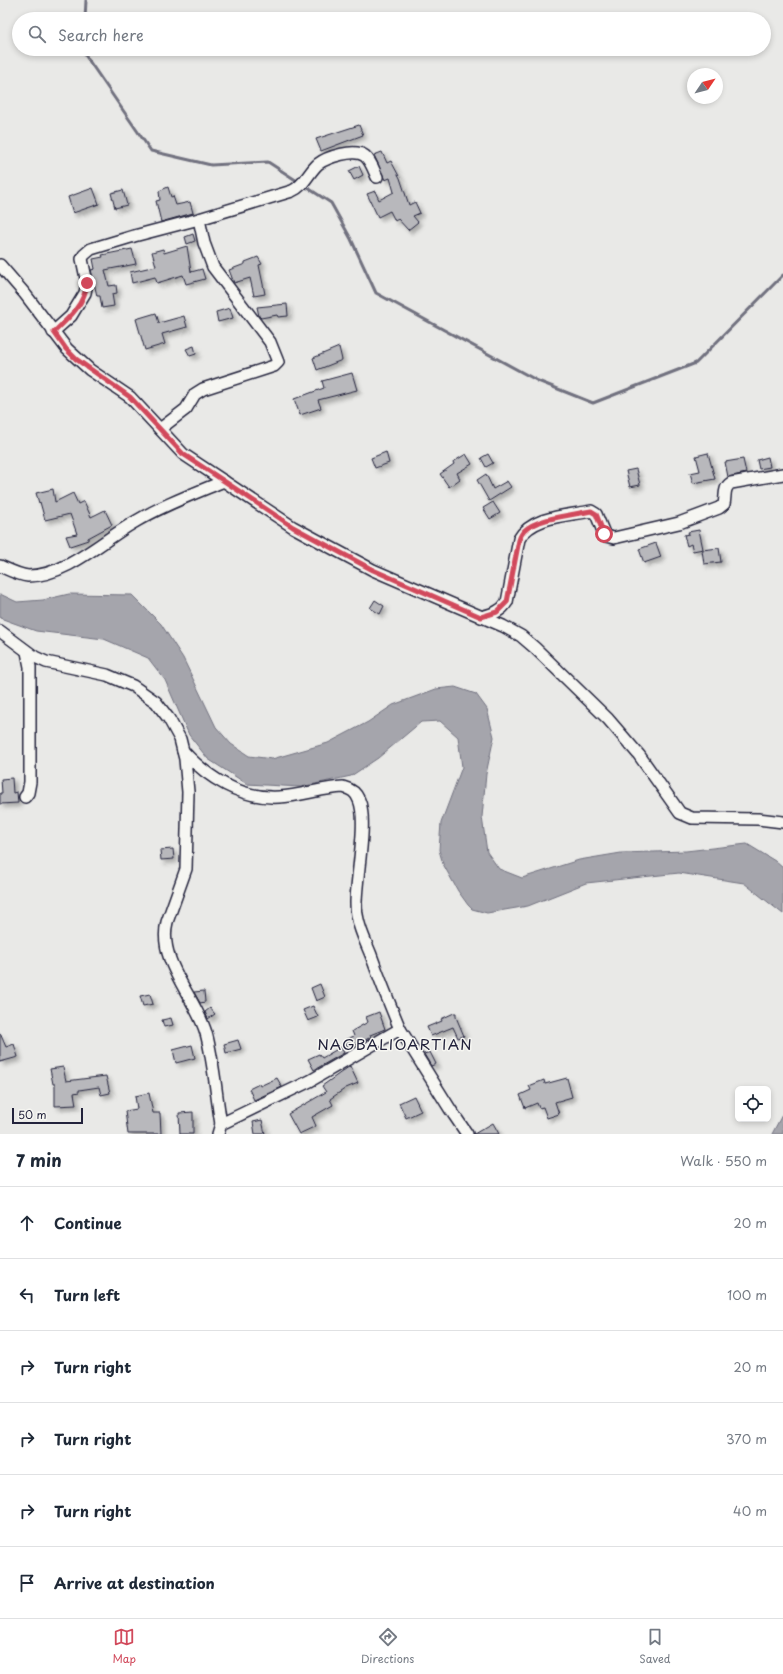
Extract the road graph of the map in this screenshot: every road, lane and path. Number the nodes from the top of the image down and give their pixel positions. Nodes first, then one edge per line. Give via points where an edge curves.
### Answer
1 (377, 178) dead end
2 (198, 219) junction
3 (0, 264) edge
4 (54, 332) junction
5 (160, 429) junction
6 (783, 474) edge
7 (224, 481) junction
8 (0, 566) edge
9 (507, 602) junction
10 (481, 617) junction
11 (503, 626) junction
12 (0, 631) edge
13 (27, 652) junction
14 (183, 750) junction
15 (25, 797) dead end
16 (783, 822) edge
17 (400, 1029) junction
18 (219, 1129) edge
19 (467, 1134) edge

1 - 2 street via 364,155 348,153 319,164 300,186 292,191
2 - 4 street via 119,240 87,252 82,260 87,283 85,293 71,316
2 - 5 street via 213,267 270,342 278,362 274,366 195,394 186,409
3 - 4 street
4 - 5 street via 76,359 130,397
5 - 7 street via 183,454
6 - 9 street via 731,483 725,490 724,504 719,508 679,522 614,538 605,536 596,514 591,511 532,525 523,531 519,540
7 - 8 street via 138,520 68,565 28,576
7 - 10 street via 293,527 373,570
9 - 10 street via 497,612
9 - 11 street
10 - 11 street
11 - 16 street via 535,648 608,719 639,755 680,813 692,818
12 - 13 street
13 - 14 street via 46,662 107,676 133,686 156,702 169,719
13 - 15 street via 30,667 30,782
14 - 17 street via 210,775 240,791 257,796 279,797 343,788 355,793 362,811 356,916
14 - 18 street via 188,792 186,869 168,922 166,936 175,972 206,1032
17 - 18 street
17 - 19 street

